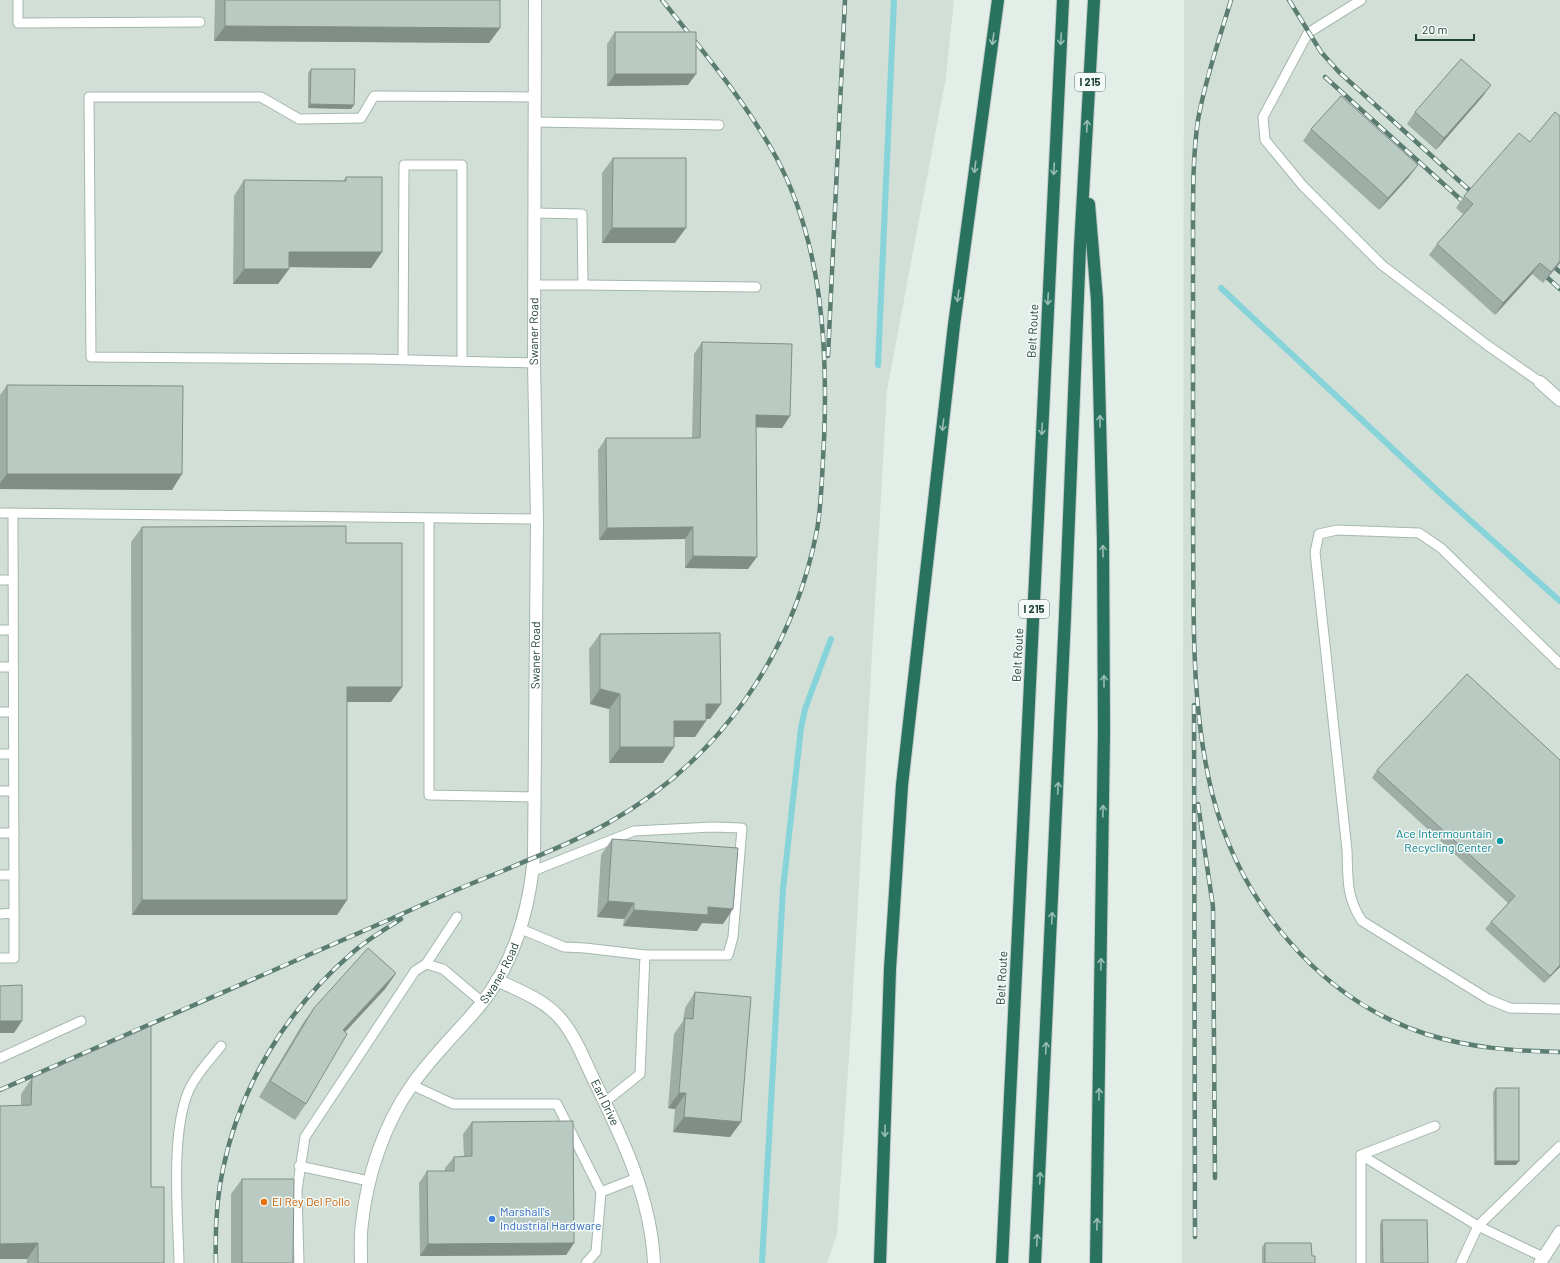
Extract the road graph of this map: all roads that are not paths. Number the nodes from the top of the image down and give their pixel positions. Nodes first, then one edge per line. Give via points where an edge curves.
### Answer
1 (18, 0) edge
2 (535, 0) edge
3 (998, 0) edge
4 (1062, 0) edge
5 (1094, 0) edge
6 (1361, 0) edge
7 (200, 22) dead end
8 (534, 97) junction
9 (534, 122) junction
10 (719, 124) dead end
11 (1085, 164) junction
12 (535, 213) junction
13 (535, 285) junction
14 (583, 285) junction
15 (756, 287) dead end
16 (403, 359) junction
17 (462, 361) junction
18 (534, 363) junction
19 (1540, 382) joint
20 (1560, 400) edge
21 (0, 513) edge
22 (13, 514) junction
23 (429, 518) junction
24 (537, 519) junction
25 (0, 580) edge
26 (13, 580) junction
27 (0, 630) edge
28 (13, 630) junction
29 (1560, 664) edge
30 (0, 667) edge
31 (13, 667) junction
32 (0, 712) edge
33 (13, 712) junction
34 (0, 754) edge
35 (13, 754) junction
36 (0, 791) edge
37 (13, 791) junction
38 (535, 797) junction
39 (0, 833) edge
40 (14, 834) junction
41 (533, 871) junction
42 (0, 875) edge
43 (14, 875) junction
44 (14, 913) junction
45 (0, 914) edge
46 (457, 917) dead end
47 (521, 929) junction
48 (645, 955) junction
49 (0, 958) edge
50 (426, 964) junction
51 (498, 980) junction
52 (482, 1002) junction
53 (1560, 1009) edge
54 (80, 1021) dead end
55 (221, 1046) dead end
56 (0, 1058) edge
57 (412, 1085) junction
58 (605, 1102) junction
59 (1435, 1126) dead end
60 (1560, 1146) edge
61 (1362, 1155) junction
62 (299, 1166) junction
63 (638, 1178) junction
64 (369, 1181) junction
65 (600, 1192) junction
66 (1478, 1226) junction
67 (1560, 1232) edge
68 (1542, 1260) edge
69 (882, 1261) edge
70 (179, 1263) edge
71 (299, 1263) edge
72 (361, 1263) edge
73 (586, 1263) edge
74 (654, 1263) edge
75 (1002, 1263) edge
76 (1035, 1263) edge
77 (1096, 1263) edge
78 (1361, 1263) edge
79 (1461, 1263) edge

1 - 7 lane via 18,23
2 - 8 street, Swaner Road
3 -> 69 highway via 954,325 902,785 890,962
4 -> 75 highway, Belt Route / I 215
11 -> 5 highway, I 215
6 - 19 lane via 1308,33 1263,116 1265,140 1303,186 1382,265
8 - 9 street, Swaner Road
8 - 16 lane via 374,96 361,118 299,119 261,97 89,97 92,357
9 - 10 lane
9 - 12 street, Swaner Road
76 -> 11 highway, I 215
77 -> 11 highway via 1104,732 1103,540 1098,300
12 - 13 street, Swaner Road
12 - 14 lane via 582,214
13 - 14 lane
13 - 18 street, Swaner Road
14 - 15 lane
16 - 17 lane
16 - 17 lane via 404,165 462,165
17 - 18 lane
18 - 24 street, Swaner Road
19 - 20 street
21 - 22 lane
22 - 23 lane
22 - 26 lane
23 - 24 lane
23 - 38 lane via 429,794
24 - 38 street, Swaner Road
25 - 26 lane
26 - 28 lane
27 - 28 lane
28 - 31 lane
29 - 53 lane via 1441,548 1419,533 1337,530 1319,534 1315,552 1352,907 1362,921 1488,999 1510,1008
30 - 31 lane
31 - 33 lane
32 - 33 lane
33 - 35 lane
34 - 35 lane
35 - 37 lane
36 - 37 lane
37 - 40 lane
38 - 41 street, Swaner Road
39 - 40 lane
40 - 43 lane
41 - 47 street, Swaner Road
41 - 48 lane via 634,831 742,828 733,937 728,955
42 - 43 lane
43 - 44 lane
44 - 45 lane
44 - 49 lane via 14,958
46 - 50 lane
47 - 48 lane via 564,947
47 - 51 street, Swaner Road
48 - 58 lane via 640,1074
50 - 52 lane via 442,969
50 - 62 lane via 415,971 305,1137
51 - 52 street, Swaner Road
51 - 58 street, Earl Drive via 541,1003 557,1015 571,1032
52 - 57 street, Swaner Road
54 - 56 lane
55 - 70 lane via 189,1090 182,1110 178,1183
57 - 64 street, Swaner Road via 388,1128
57 - 65 lane via 453,1104 557,1104
58 - 63 street, Earl Drive
59 - 61 lane
60 - 66 lane
61 - 66 lane
61 - 78 lane
62 - 64 lane
62 - 71 lane
63 - 65 lane
63 - 74 street, Earl Drive via 648,1213
64 - 72 street, Swaner Road via 362,1225
65 - 73 lane via 596,1252
66 - 68 lane
66 - 79 lane
67 - 68 street

